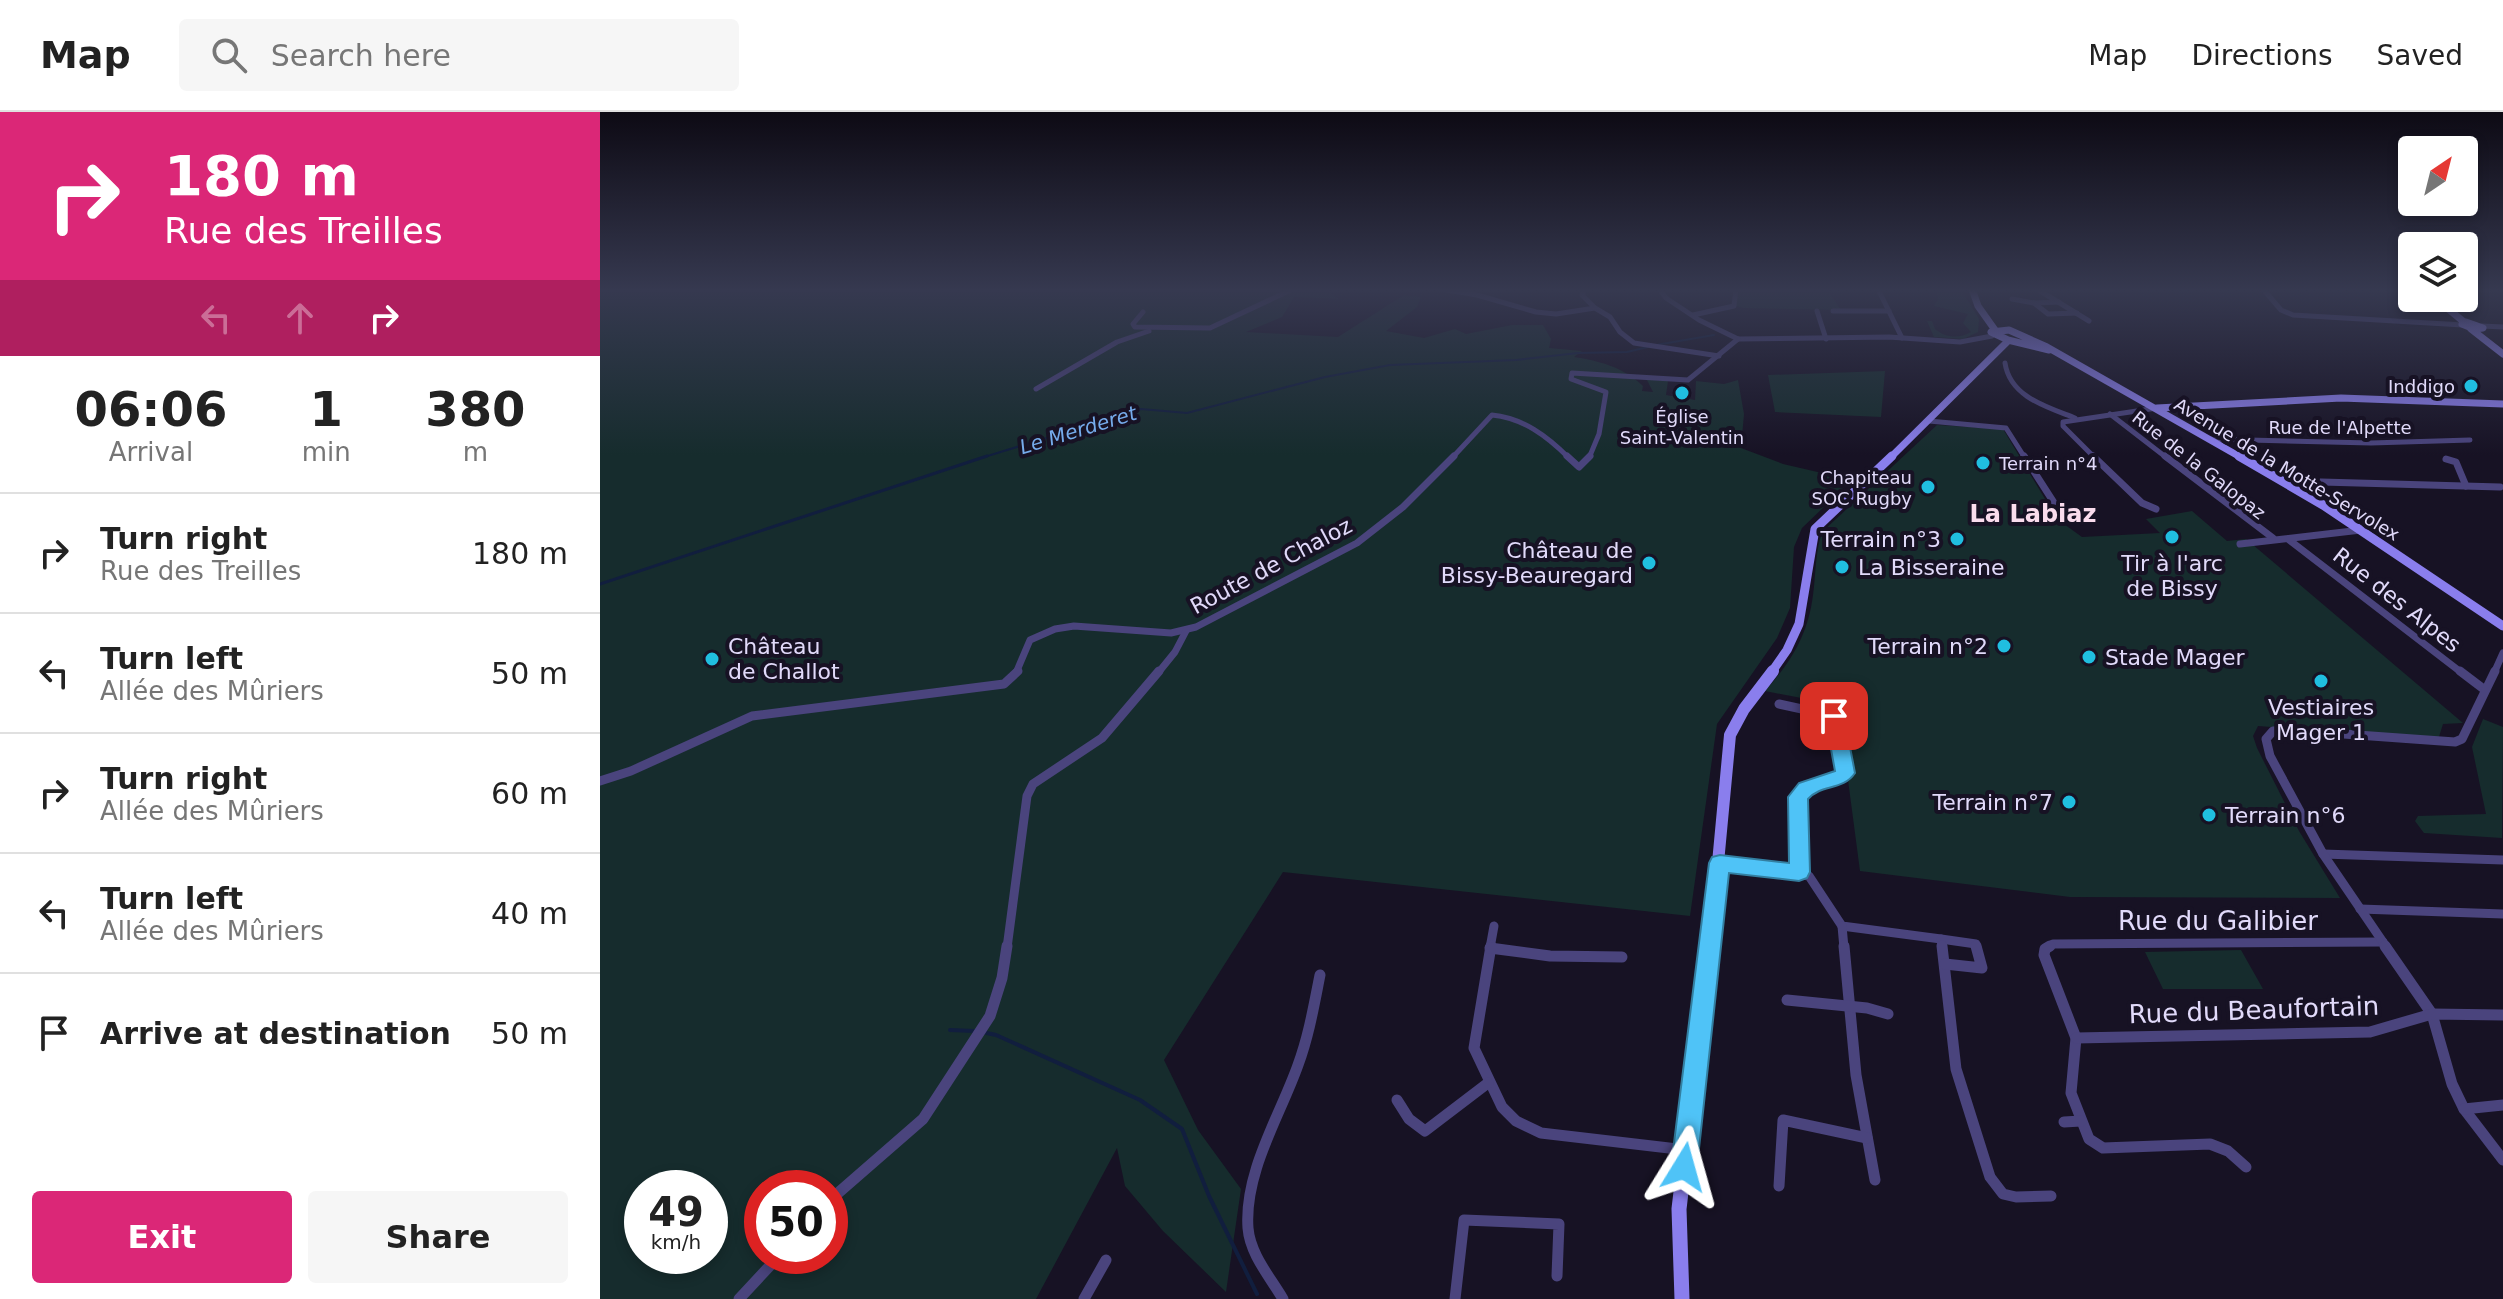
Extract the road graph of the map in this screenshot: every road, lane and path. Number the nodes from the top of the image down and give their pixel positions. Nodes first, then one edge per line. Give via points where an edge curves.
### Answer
1 (1113, 344) edge
2 (1639, 344) edge
3 (1731, 344) edge
4 (2000, 344) edge
5 (2006, 344) edge
6 (2031, 344) edge
7 (2001, 348) junction
8 (1719, 356) junction
9 (2005, 363) dead end
10 (1036, 389) dead end
11 (2503, 404) edge
12 (2157, 408) junction
13 (2109, 414) junction
14 (2072, 419) junction
15 (1929, 421) junction
16 (2210, 439) junction
17 (2470, 440) dead end
18 (2446, 459) dead end
19 (2283, 481) junction
20 (2466, 486) junction
21 (2500, 487) dead end
22 (2156, 509) dead end
23 (2069, 516) dead end
24 (2361, 530) junction
25 (2273, 538) junction
26 (2288, 539) junction
27 (2240, 544) dead end
28 (2503, 626) edge
29 (1186, 631) junction
30 (2503, 653) edge
31 (2485, 690) junction
32 (1779, 704) dead end
33 (600, 781) edge
34 (2323, 854) junction
35 (2503, 860) edge
36 (1720, 863) junction
37 (1799, 872) junction
38 (2360, 909) junction
39 (2503, 914) edge
40 (1494, 926) dead end
41 (1842, 926) junction
42 (1941, 939) junction
43 (2383, 942) junction
44 (1490, 948) junction
45 (1622, 957) dead end
46 (1945, 964) junction
47 (1320, 975) dead end
48 (1787, 1000) dead end
49 (1849, 1007) junction
50 (1888, 1014) dead end
51 (2432, 1014) junction
52 (2503, 1015) edge
53 (2076, 1038) junction
54 (1488, 1083) junction
55 (1397, 1100) dead end
56 (2503, 1105) edge
57 (2464, 1109) junction
58 (2081, 1121) junction
59 (2064, 1122) dead end
60 (1867, 1138) junction
61 (1686, 1150) junction
62 (2503, 1160) edge
63 (2246, 1167) dead end
64 (1875, 1180) dead end
65 (848, 1184) edge
66 (1779, 1186) dead end
67 (2051, 1196) dead end
68 (1106, 1260) dead end
69 (762, 1274) edge
70 (1557, 1276) dead end
71 (739, 1299) edge
72 (1084, 1299) edge
73 (1283, 1299) edge
74 (1455, 1299) edge
75 (1682, 1299) edge

1 - 10 street
2 - 8 street
3 - 8 street, Route de Chaloz
4 - 7 main road
5 - 7 main road
6 - 12 main road, Avenue de la Motte-Servolex
7 - 15 main road
8 - 29 street, Route de Chaloz via 1685,381 1572,373 1571,379 1606,392 1593,454 1585,465 1573,464 1551,440 1512,417 1492,415 1415,498 1371,534
9 - 14 street via 2009,379 2027,396
11 - 12 main road via 2341,398
12 - 13 street
12 - 16 main road, Avenue de la Motte-Servolex
13 - 14 street
13 - 25 street, Rue de la Galopaz
14 - 22 street via 2063,426 2142,503
15 - 23 street via 2006,428 2058,509
15 - 36 main road via 1815,529 1795,636 1738,715 1730,735
16 - 17 street, Rue de l'Alpette
16 - 19 main road, Avenue de la Motte-Servolex
18 - 20 street via 2456,462
19 - 20 street
19 - 24 main road, Avenue de la Motte-Servolex
20 - 21 street
24 - 26 street
24 - 28 main road, Avenue de la Motte-Servolex
25 - 26 street
25 - 27 street
26 - 31 street, Rue des Alpes
29 - 33 street, Route de Chaloz via 1091,625 1037,635 1027,644 1019,671 1004,684 752,716
29 - 65 street via 1175,652 1102,738 1030,790 997,1000 923,1119
30 - 31 street
31 - 34 street via 2462,739 2440,743 2288,730 2266,737 2270,756
32 - 37 street via 1834,716 1845,773 1806,788 1798,797
34 - 35 street
34 - 38 street
36 - 37 street
36 - 61 main road
37 - 41 street via 1814,881
38 - 39 street
38 - 43 street
40 - 44 street
41 - 42 street
41 - 49 street
42 - 46 street
42 - 46 street via 1976,944 1982,968
43 - 51 street
43 - 53 street, Rue du Galibier via 2053,944 2044,955
44 - 45 street
44 - 54 street via 1474,1048
46 - 67 street via 1956,1069 1990,1177 2003,1194
47 - 73 street via 1305,1043 1250,1208 1251,1241
48 - 49 street
49 - 50 street
49 - 60 street
51 - 52 street, Rue du Beaufortain
51 - 53 street, Rue du Beaufortain via 2370,1032
51 - 57 street
53 - 58 street via 2071,1093
54 - 55 street via 1425,1131
54 - 61 street via 1516,1121 1541,1133
56 - 57 street
57 - 62 street
58 - 59 street
58 - 63 street via 2089,1139 2103,1148 2210,1144
60 - 64 street
60 - 66 street via 1783,1120
61 - 75 main road via 1679,1209
68 - 72 street
69 - 71 street
70 - 74 street via 1559,1224 1464,1220

